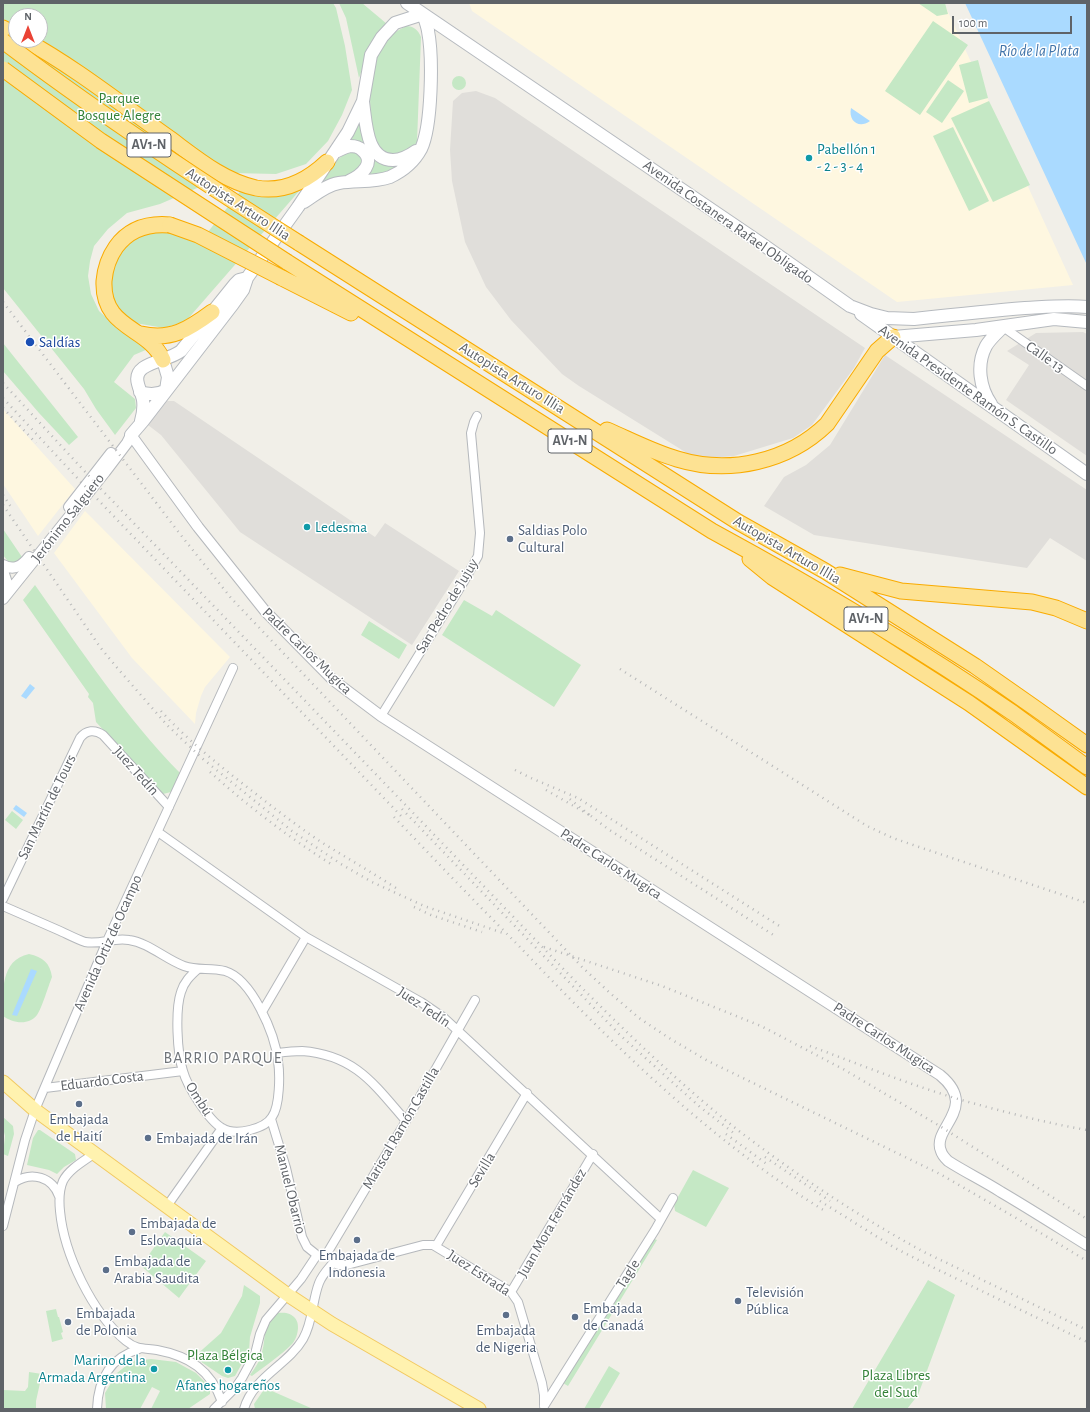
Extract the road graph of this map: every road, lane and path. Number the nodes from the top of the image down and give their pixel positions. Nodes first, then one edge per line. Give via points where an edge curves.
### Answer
1 (407, 3) edge
2 (423, 14) junction
3 (3, 41) edge
4 (38, 48) edge
5 (3, 69) edge
6 (363, 101) junction
7 (424, 140) junction
8 (331, 157) junction
9 (346, 182) junction
10 (298, 207) junction
11 (247, 278) junction
12 (850, 306) junction
13 (1087, 307) edge
14 (212, 312) junction
15 (1087, 322) edge
16 (1003, 327) junction
17 (134, 331) junction
18 (893, 337) junction
19 (427, 350) junction
20 (163, 360) junction
21 (1087, 386) edge
22 (166, 390) junction
23 (140, 392) junction
24 (992, 407) junction
25 (477, 416) dead end
26 (572, 416) junction
27 (139, 424) junction
28 (131, 435) junction
29 (1087, 474) edge
30 (712, 531) junction
31 (3, 565) edge
32 (3, 571) edge
33 (825, 571) junction
34 (5, 597) edge
35 (1087, 621) edge
36 (233, 668) dead end
37 (381, 716) junction
38 (103, 735) joint
39 (1087, 745) edge
40 (1087, 767) edge
41 (1085, 786) edge
42 (169, 807) junction
43 (158, 832) junction
44 (3, 899) edge
45 (3, 906) edge
46 (306, 937) junction
47 (107, 941) junction
48 (198, 969) junction
49 (474, 1000) dead end
50 (262, 1012) junction
51 (458, 1030) junction
52 (277, 1053) junction
53 (183, 1071) junction
54 (3, 1082) edge
55 (46, 1088) junction
56 (527, 1093) junction
57 (35, 1110) junction
58 (271, 1119) junction
59 (406, 1121) junction
60 (222, 1128) junction
61 (95, 1153) junction
62 (593, 1154) junction
63 (14, 1182) junction
64 (59, 1196) junction
65 (673, 1198) dead end
66 (167, 1206) junction
67 (662, 1219) junction
68 (3, 1226) edge
69 (1087, 1245) edge
70 (436, 1246) junction
71 (317, 1255) junction
72 (326, 1255) junction
73 (333, 1263) junction
74 (511, 1292) junction
75 (288, 1295) junction
76 (312, 1312) junction
77 (139, 1349) junction
78 (222, 1402) junction
79 (543, 1408) edge
80 (98, 1409) edge
81 (214, 1409) edge
82 (244, 1409) edge
83 (479, 1409) edge

1 - 2 main road, Avenida Costanera Rafael Obligado
2 - 6 main road, Jerónimo Salguero via 395,23 382,37 371,55
2 - 7 main road, Jerónimo Salguero via 430,48 429,120
2 - 12 main road, Avenida Costanera Rafael Obligado
3 - 26 highway, Autopista Arturo Illia / AV1-N, bridge via 174,163
4 - 8 highway via 194,156 239,182 260,188 285,188 307,179
5 - 19 highway, Autopista Arturo Illia / AV1-N, bridge via 101,141
6 - 7 main road via 367,132 373,148 379,155 391,160 404,158 416,151
6 - 8 main road, Jerónimo Salguero
7 - 9 main road, Jerónimo Salguero via 415,159 394,175 371,181
8 - 9 main road via 352,146 361,149 367,155 368,163 365,170
8 - 10 main road, Jerónimo Salguero
9 - 10 main road, Jerónimo Salguero via 325,188
10 - 11 main road, Jerónimo Salguero
11 - 14 main road, Jerónimo Salguero via 239,280
11 - 22 main road, Jerónimo Salguero via 243,290 233,304
12 - 13 main road, Avenida Costanera Rafael Obligado via 887,318 905,319 1050,306
12 - 18 main road, Avenida Presidente Ramón S. Castillo
14 - 17 highway via 177,334 154,336
14 - 20 main road, Jerónimo Salguero via 181,351
15 - 16 main road via 1054,320
16 - 18 main road
16 - 21 street, Calle 13
16 - 24 main road via 986,346 981,358 981,384
17 - 19 highway, bridge via 113,314 107,301 104,284 107,265 117,245 131,232 151,225 170,225 198,235
17 - 20 highway via 152,343
18 - 24 main road, Avenida Presidente Ramón S. Castillo
18 - 26 highway via 878,351 834,416 819,432 795,448 758,462 724,466 689,462
19 - 30 highway, Autopista Arturo Illia / AV1-N
20 - 22 main road via 168,377
20 - 23 main road, Jerónimo Salguero via 144,367 139,372 137,382
22 - 23 main road via 152,394
22 - 27 main road, Jerónimo Salguero
23 - 27 main road, Jerónimo Salguero via 143,414
24 - 29 main road, Avenida Presidente Ramón S. Castillo
25 - 37 street, San Pedro de Jujuy via 471,433 480,533 478,556
26 - 33 highway, Autopista Arturo Illia / AV1-N via 738,522
27 - 28 main road, Jerónimo Salguero
28 - 31 street, Jerónimo Salguero via 114,449 23,564 13,568
28 - 34 street, Jerónimo Salguero
28 - 37 street, Padre Carlos Mugica via 198,527 265,611 333,680
30 - 40 highway, Autopista Arturo Illia / AV1-N via 784,570 898,638 1014,714
30 - 41 highway via 772,577 969,703
32 - 34 street via 7,583
33 - 35 highway via 901,591 1032,602 1056,608
33 - 39 highway, Autopista Arturo Illia / AV1-N via 975,666
36 - 42 street, Avenida Ortiz de Ocampo
37 - 69 street, Padre Carlos Mugica via 940,1074 952,1088 956,1103 954,1114 940,1139 943,1156
38 - 42 street, Juez Tedín
38 - 44 street, San Martín de Tours via 91,731 80,738
42 - 43 street, Avenida Ortiz de Ocampo
43 - 46 street, Juez Tedín
43 - 47 street, Avenida Ortiz de Ocampo
45 - 47 street via 82,941
46 - 50 street
46 - 51 street, Juez Tedín via 421,1002
47 - 48 street via 136,941 180,964
47 - 55 street, Avenida Ortiz de Ocampo
48 - 50 street via 218,969 234,976 246,986
48 - 53 street, Ombú via 184,984 179,1000 178,1034
49 - 51 street, Mariscal Ramón Castilla
50 - 52 street
51 - 56 street, Juez Tedín
51 - 59 street, Mariscal Ramón Castilla
52 - 58 street via 278,1092
52 - 59 street via 320,1053 351,1065 364,1074
53 - 55 street, Eduardo Costa
53 - 60 street, Ombú via 196,1097 210,1117
54 - 57 main road
55 - 57 street, Avenida Ortiz de Ocampo
56 - 62 street, Juez Tedín
56 - 70 street, Sevilla
57 - 61 main road
57 - 63 street, Avenida Ortiz de Ocampo
58 - 60 street, Ombú via 246,1131
58 - 71 street, Manuel Obarrio via 286,1168 302,1237 307,1247
59 - 72 street, Mariscal Ramón Castilla
60 - 66 street
61 - 64 street via 68,1173 61,1185
61 - 66 main road
62 - 67 street, Juez Tedín
62 - 74 street, Juan Mora Fernández
63 - 64 street via 30,1176 41,1177 54,1186
63 - 68 street, Avenida Ortiz de Ocampo
64 - 77 street via 61,1219 69,1251 87,1292 107,1321 127,1342
65 - 67 street, Tagle
66 - 75 main road
67 - 79 street, Tagle
70 - 73 street, Juez Estrada via 426,1245 347,1265
70 - 74 street, Juez Estrada
71 - 72 street
71 - 75 street
72 - 73 street
73 - 76 street via 320,1281
74 - 79 street, Juez Estrada via 518,1302 542,1383
75 - 76 main road
75 - 78 street via 266,1320 248,1369
76 - 82 street via 303,1339 266,1375 250,1396
76 - 83 main road
77 - 78 street via 168,1352 193,1364 213,1381
77 - 80 street via 129,1352 108,1370 100,1386
78 - 81 street

